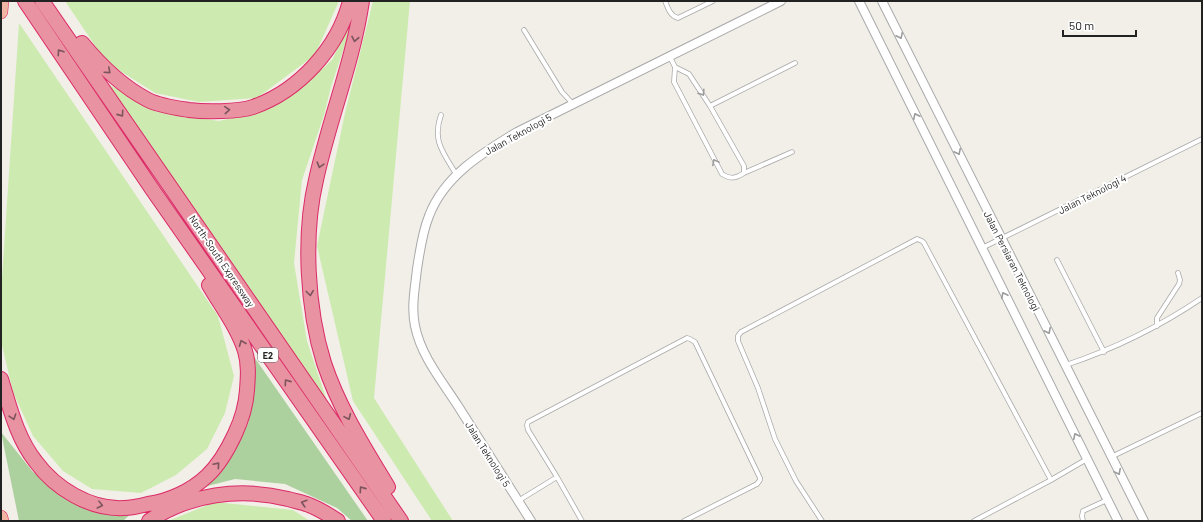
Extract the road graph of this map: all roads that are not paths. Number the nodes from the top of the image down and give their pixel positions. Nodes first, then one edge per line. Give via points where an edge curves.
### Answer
1 (2, 1) edge
2 (25, 1) edge
3 (42, 1) edge
4 (350, 1) edge
5 (362, 1) edge
6 (665, 1) edge
7 (713, 1) edge
8 (781, 1) edge
9 (859, 1) edge
10 (882, 1) edge
11 (1, 12) edge
12 (51, 13) junction
13 (524, 30) dead end
14 (670, 57) junction
15 (795, 63) dead end
16 (675, 67) junction
17 (574, 105) junction
18 (710, 106) junction
19 (440, 115) dead end
20 (1202, 139) edge
21 (792, 152) dead end
22 (744, 173) junction
23 (456, 174) junction
24 (152, 189) junction
25 (1001, 239) junction
26 (982, 249) junction
27 (1057, 260) dead end
28 (1178, 273) dead end
29 (1202, 298) edge
30 (1157, 326) junction
31 (1104, 352) junction
32 (1065, 366) junction
33 (1, 379) edge
34 (1202, 413) edge
35 (1111, 457) junction
36 (1087, 459) junction
37 (557, 477) junction
38 (1051, 480) junction
39 (1106, 500) junction
40 (518, 501) junction
41 (1, 517) edge
42 (2, 521) edge
43 (148, 521) edge
44 (338, 521) edge
45 (384, 521) edge
46 (400, 521) edge
47 (407, 521) edge
48 (531, 521) edge
49 (582, 521) edge
50 (684, 521) edge
51 (822, 521) edge
52 (974, 521) edge
53 (1083, 521) edge
54 (1118, 521) edge
55 (1144, 521) edge

1 - 11 highway
24 -> 2 highway, North–South Expressway / E2
3 - 12 highway, North–South Expressway / E2
12 -> 4 highway via 72,31 107,71 149,100 177,108 226,111 252,107 276,96 298,81 330,47 342,26
5 -> 47 highway via 352,50 316,180 310,219 309,291 324,363 338,397 354,430
6 - 7 lane via 671,14 678,18
8 - 14 street, Jalan Teknologi 5
26 -> 9 street
10 -> 25 street, Jalan Persiaran Teknologi
12 -> 46 highway, North–South Expressway / E2
13 - 17 lane via 562,92
14 - 16 lane
14 - 17 street, Jalan Teknologi 5
15 - 18 lane
16 -> 18 lane via 689,74
22 -> 16 lane via 730,178 722,174 674,82
17 - 23 street, Jalan Teknologi 5 via 517,132
18 - 22 lane via 744,166
19 - 23 lane via 437,139
20 - 25 lane, Jalan Teknologi 4
21 - 22 lane
23 - 40 street, Jalan Teknologi 5 via 436,202 425,228 414,296 415,327 427,358
33 -> 24 highway via 18,432 36,463 59,486 88,502 124,508 157,503 193,487 222,459 242,421 247,403 248,371 245,352 238,335
45 -> 24 highway, North–South Expressway / E2
25 - 26 lane, Jalan Teknologi 4
25 -> 32 street, Jalan Persiaran Teknologi
36 -> 26 street
27 - 31 lane
28 - 30 lane via 1179,284 1157,318
29 - 30 lane
30 - 31 lane
31 - 32 lane
32 - 35 street, Jalan Persiaran Teknologi
34 - 35 lane
35 -> 55 street, Jalan Persiaran Teknologi
36 - 38 lane
36 - 39 street
37 - 40 lane
37 - 49 lane
37 - 50 lane via 528,430 528,422 685,339 690,339 694,342 760,480
38 - 51 lane via 924,243 917,239 741,332 738,336 775,439 796,481
38 - 52 lane
39 - 53 lane via 1083,511
39 - 54 street
40 - 48 street, Jalan Teknologi 5
41 - 42 highway
44 -> 43 highway via 308,504 272,495 238,493 203,497 178,505

